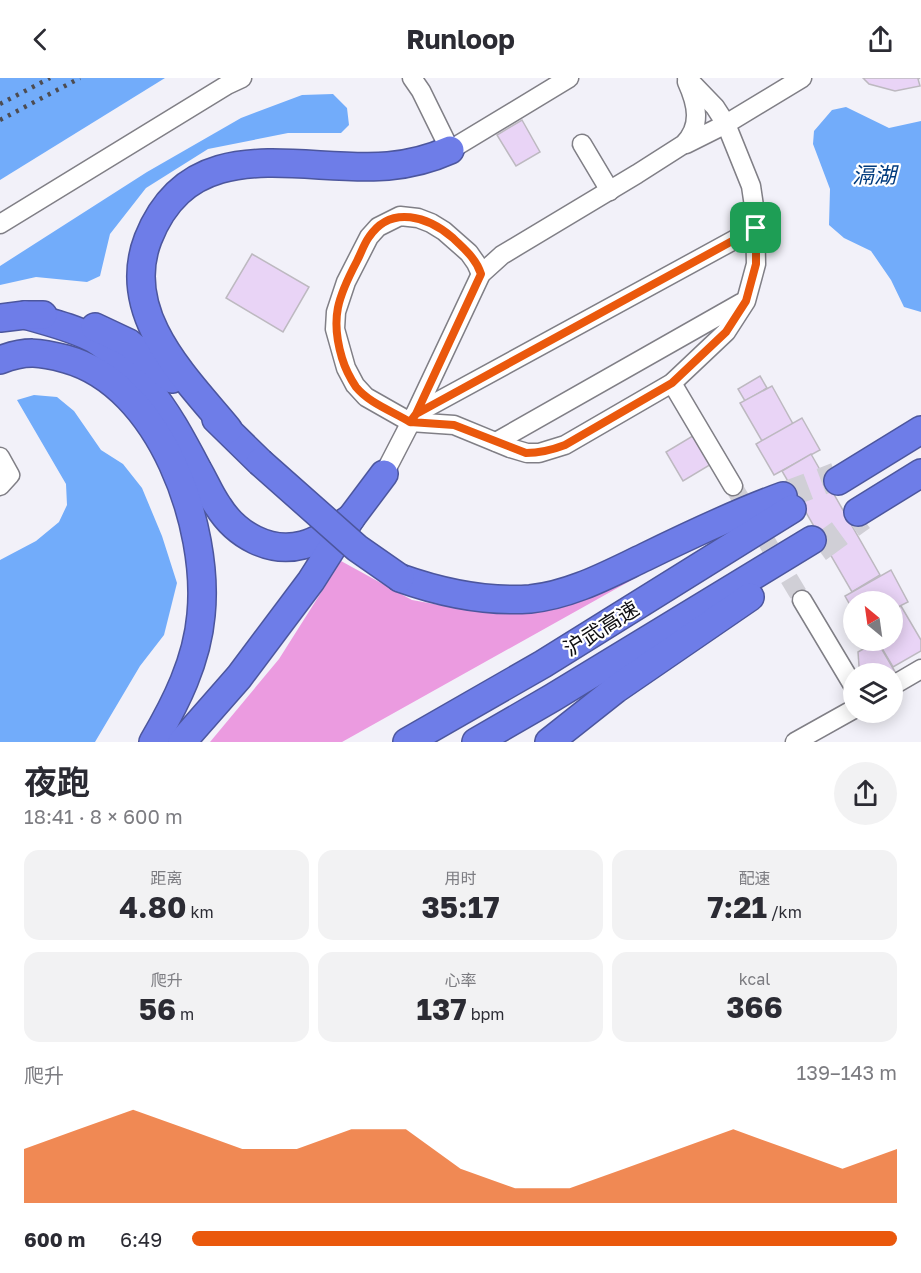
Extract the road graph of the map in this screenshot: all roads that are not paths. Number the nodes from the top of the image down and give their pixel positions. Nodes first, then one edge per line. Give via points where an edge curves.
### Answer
1 (242, 78) edge
2 (412, 78) edge
3 (569, 78) edge
4 (686, 78) edge
5 (802, 78) edge
6 (726, 124) junction
7 (582, 144) dead end
8 (450, 150) junction
9 (674, 150) junction
10 (610, 191) junction
11 (0, 224) edge
12 (756, 228) junction
13 (481, 274) junction
14 (746, 301) junction
15 (12, 316) edge
16 (0, 360) edge
17 (672, 383) junction
18 (413, 418) junction
19 (228, 429) junction
20 (921, 430) edge
21 (496, 442) junction
22 (0, 457) edge
23 (384, 474) joint
24 (921, 474) edge
25 (837, 478) tunnel mouth
26 (0, 486) edge
27 (733, 486) tunnel mouth
28 (860, 514) tunnel mouth
29 (351, 518) junction
30 (802, 600) tunnel mouth
31 (843, 669) edge
32 (921, 669) edge
33 (903, 680) edge
34 (843, 715) edge
35 (153, 742) edge
36 (182, 742) edge
37 (407, 742) edge
38 (476, 742) edge
39 (549, 742) edge
40 (795, 742) edge

1 - 11 lane
2 - 8 lane
3 - 8 lane
4 - 6 lane
4 - 9 lane via 697,121 690,137
5 - 6 lane
6 - 9 lane
6 - 12 lane via 752,186
7 - 10 lane
8 - 19 highway via 432,158 388,166 268,162 230,166 209,172 167,204 153,225 144,250 144,302 161,345
9 - 10 lane
10 - 13 lane via 491,262
12 - 14 lane via 756,264
12 - 18 lane
13 - 18 lane
13 - 18 lane via 469,253 444,231 418,218 400,216 378,227 369,237 346,282 335,329 346,368 366,397
14 - 17 lane via 726,332
14 - 21 lane
15 - 19 highway via 46,315 103,329 155,363
15 - 29 highway via 80,333 117,358 166,413 218,507 248,537 285,549 322,538
16 - 35 highway via 19,352 44,353 78,362 109,379 151,427 184,488 202,572 201,616 192,662 173,709
17 - 21 lane via 552,450 526,453
17 - 27 lane
18 - 21 lane via 454,425
18 - 23 lane
19 - 37 highway, 沪武高速, bridge via 357,548 400,578 459,595 530,599 557,594 594,582 665,548 788,503 543,664
20 - 25 highway
22 - 26 lane via 10,475
23 - 29 highway
24 - 28 highway
29 - 36 highway via 311,581 247,667
30 - 31 lane
32 - 33 lane
34 - 40 lane
38 - 39 highway, 沪武高速 via 815,544

